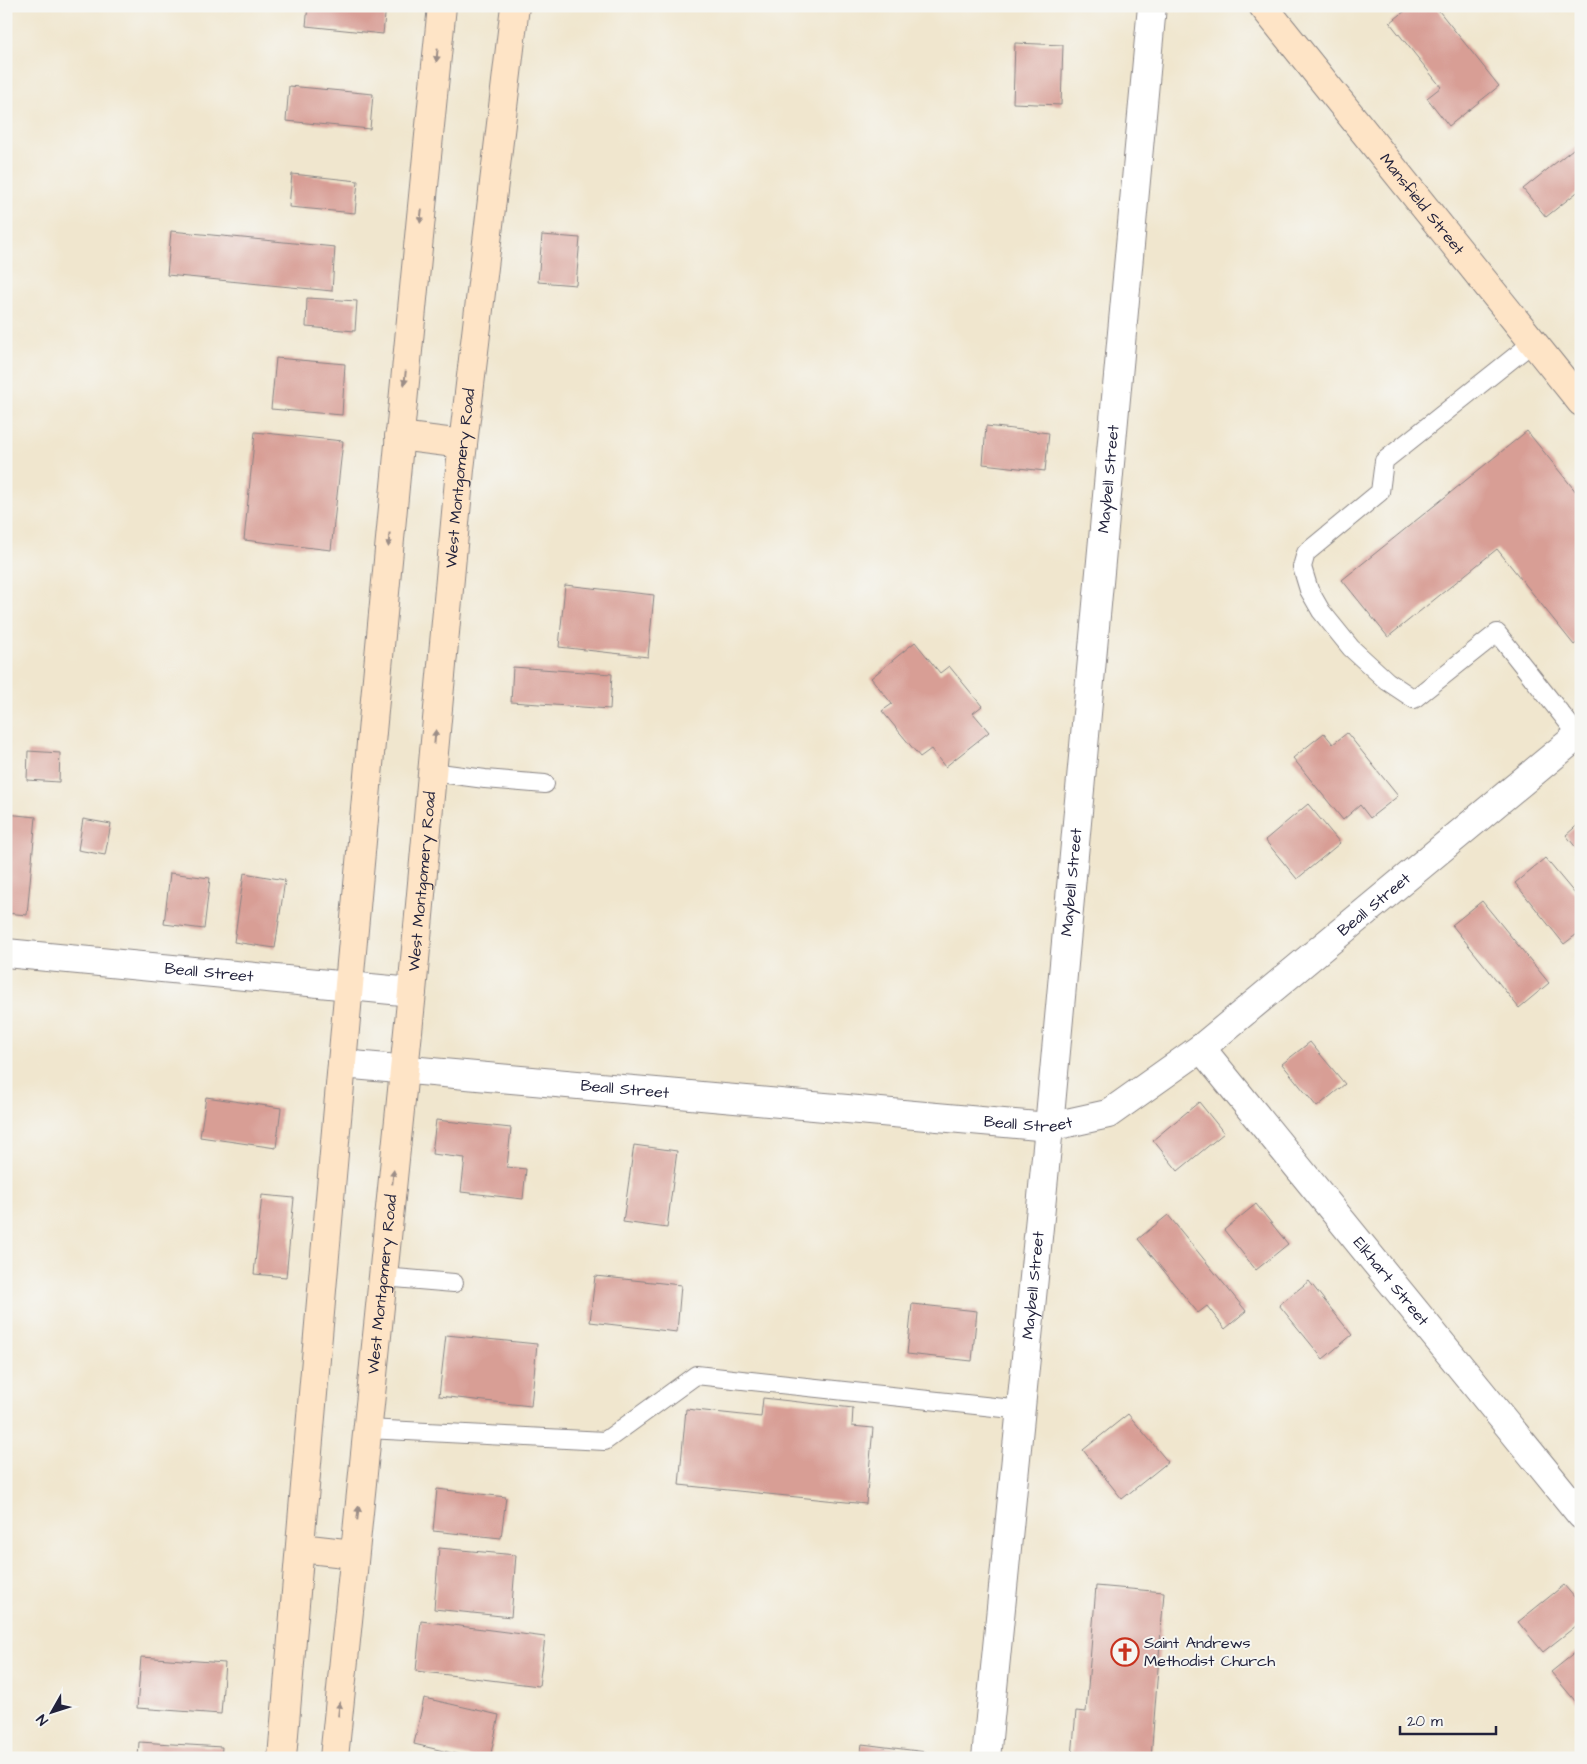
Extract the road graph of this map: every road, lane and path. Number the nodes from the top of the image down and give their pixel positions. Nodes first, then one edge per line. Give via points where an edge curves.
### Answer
1 (442, 6) edge
2 (515, 6) edge
3 (1152, 6) edge
4 (1263, 6) edge
5 (1532, 343) junction
6 (1581, 402) edge
7 (399, 436) junction
8 (463, 444) junction
9 (1579, 734) edge
10 (432, 772) junction
11 (545, 784) dead end
12 (6, 953) edge
13 (348, 986) junction
14 (412, 992) junction
15 (1200, 1048) junction
16 (342, 1064) junction
17 (404, 1069) junction
18 (1049, 1127) junction
19 (382, 1277) junction
20 (454, 1283) dead end
21 (1022, 1410) junction
22 (367, 1429) junction
23 (1581, 1515) edge
24 (300, 1548) junction
25 (354, 1554) junction
26 (282, 1758) edge
27 (334, 1758) edge
28 (986, 1758) edge

1 -> 7 main road
2 - 8 main road, West Montgomery Road
3 - 18 street, Maybell Street
4 - 5 main road, Mansfield Street
5 - 6 main road, Mansfield Street
5 - 9 lane via 1384,461 1380,492 1306,552 1302,567 1309,590 1321,611 1351,648 1387,682 1414,699 1497,633
7 - 8 main road
7 -> 13 main road
10 -> 8 main road, West Montgomery Road
9 - 15 street, Beall Street
10 - 11 lane
10 - 14 main road, West Montgomery Road
12 - 13 street, Beall Street
13 - 14 street, Beall Street
13 - 16 main road
14 - 17 main road, West Montgomery Road
15 - 18 street, Beall Street via 1108,1114
15 - 23 street, Elkhart Street
16 - 17 street, Beall Street
16 - 24 main road
17 - 18 street, Beall Street
19 -> 17 main road, West Montgomery Road
18 - 21 street, Maybell Street
19 - 20 lane
19 - 22 main road, West Montgomery Road
21 - 22 lane via 696,1375 605,1441
21 - 28 street, Maybell Street
25 -> 22 main road, West Montgomery Road
24 - 25 main road
24 - 26 main road
27 -> 25 main road, West Montgomery Road

